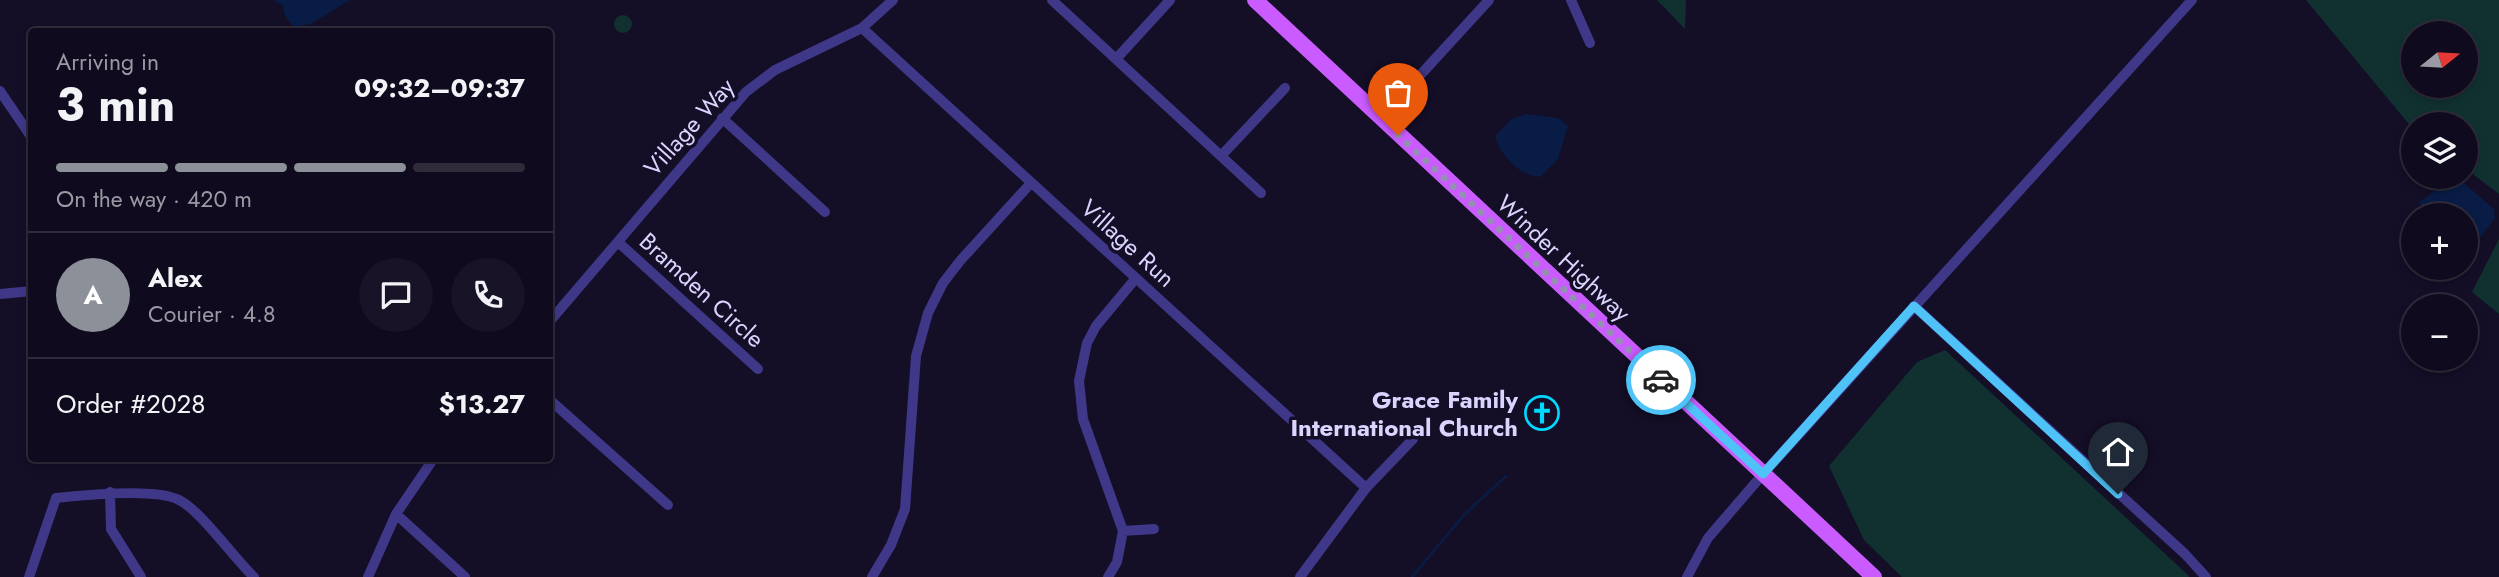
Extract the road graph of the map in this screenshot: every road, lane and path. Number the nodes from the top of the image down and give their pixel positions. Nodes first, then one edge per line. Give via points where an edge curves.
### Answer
1 (893, 0) edge
2 (1052, 0) edge
3 (1170, 0) edge
4 (1255, 0) edge
5 (1489, 0) edge
6 (1571, 0) edge
7 (2192, 0) edge
8 (862, 29) junction
9 (1590, 43) dead end
10 (1116, 59) junction
11 (1285, 88) dead end
12 (0, 91) edge
13 (722, 118) junction
14 (1380, 119) junction
15 (28, 132) edge
16 (1222, 156) junction
17 (1031, 183) junction
18 (1261, 194) dead end
19 (825, 212) dead end
20 (618, 242) junction
21 (1136, 278) junction
22 (28, 291) edge
23 (0, 294) edge
24 (1914, 306) junction
25 (553, 318) edge
26 (758, 369) dead end
27 (553, 403) edge
28 (1413, 439) dead end
29 (431, 462) edge
30 (1763, 474) junction
31 (1366, 488) junction
32 (110, 492) junction
33 (668, 505) dead end
34 (396, 514) junction
35 (1154, 529) dead end
36 (1123, 531) junction
37 (29, 577) edge
38 (141, 577) edge
39 (254, 577) edge
40 (368, 577) edge
41 (465, 577) edge
42 (872, 577) edge
43 (1108, 577) edge
44 (1300, 577) edge
45 (1687, 577) edge
46 (1874, 577) edge
47 (2206, 577) edge

1 - 8 street, Village Way
2 - 10 street
3 - 10 street
4 - 14 main road, Winder Highway
5 - 14 street
6 - 9 street
7 - 24 street
8 - 13 street, Village Way via 775,69
8 - 17 street, Village Run
10 - 16 street
11 - 16 street
12 - 15 street
13 - 19 street
13 - 20 street, Village Way
14 - 30 main road, Winder Highway
16 - 18 street
17 - 21 street, Village Run
17 - 42 street via 960,261 928,313 916,356 905,509
20 - 25 street, Village Way
20 - 26 street, Bramden Circle
21 - 31 street, Village Run
21 - 36 street via 1087,344 1079,381 1083,419
22 - 23 street
24 - 30 street
24 - 47 street
27 - 33 street
28 - 31 street
29 - 34 street
30 - 45 street via 1708,538
30 - 46 main road, Winder Highway
31 - 44 street
32 - 37 street via 56,498
32 - 38 street via 111,529
32 - 39 street via 177,498 194,510
34 - 40 street
34 - 41 street
35 - 36 street
36 - 43 street via 1117,562

